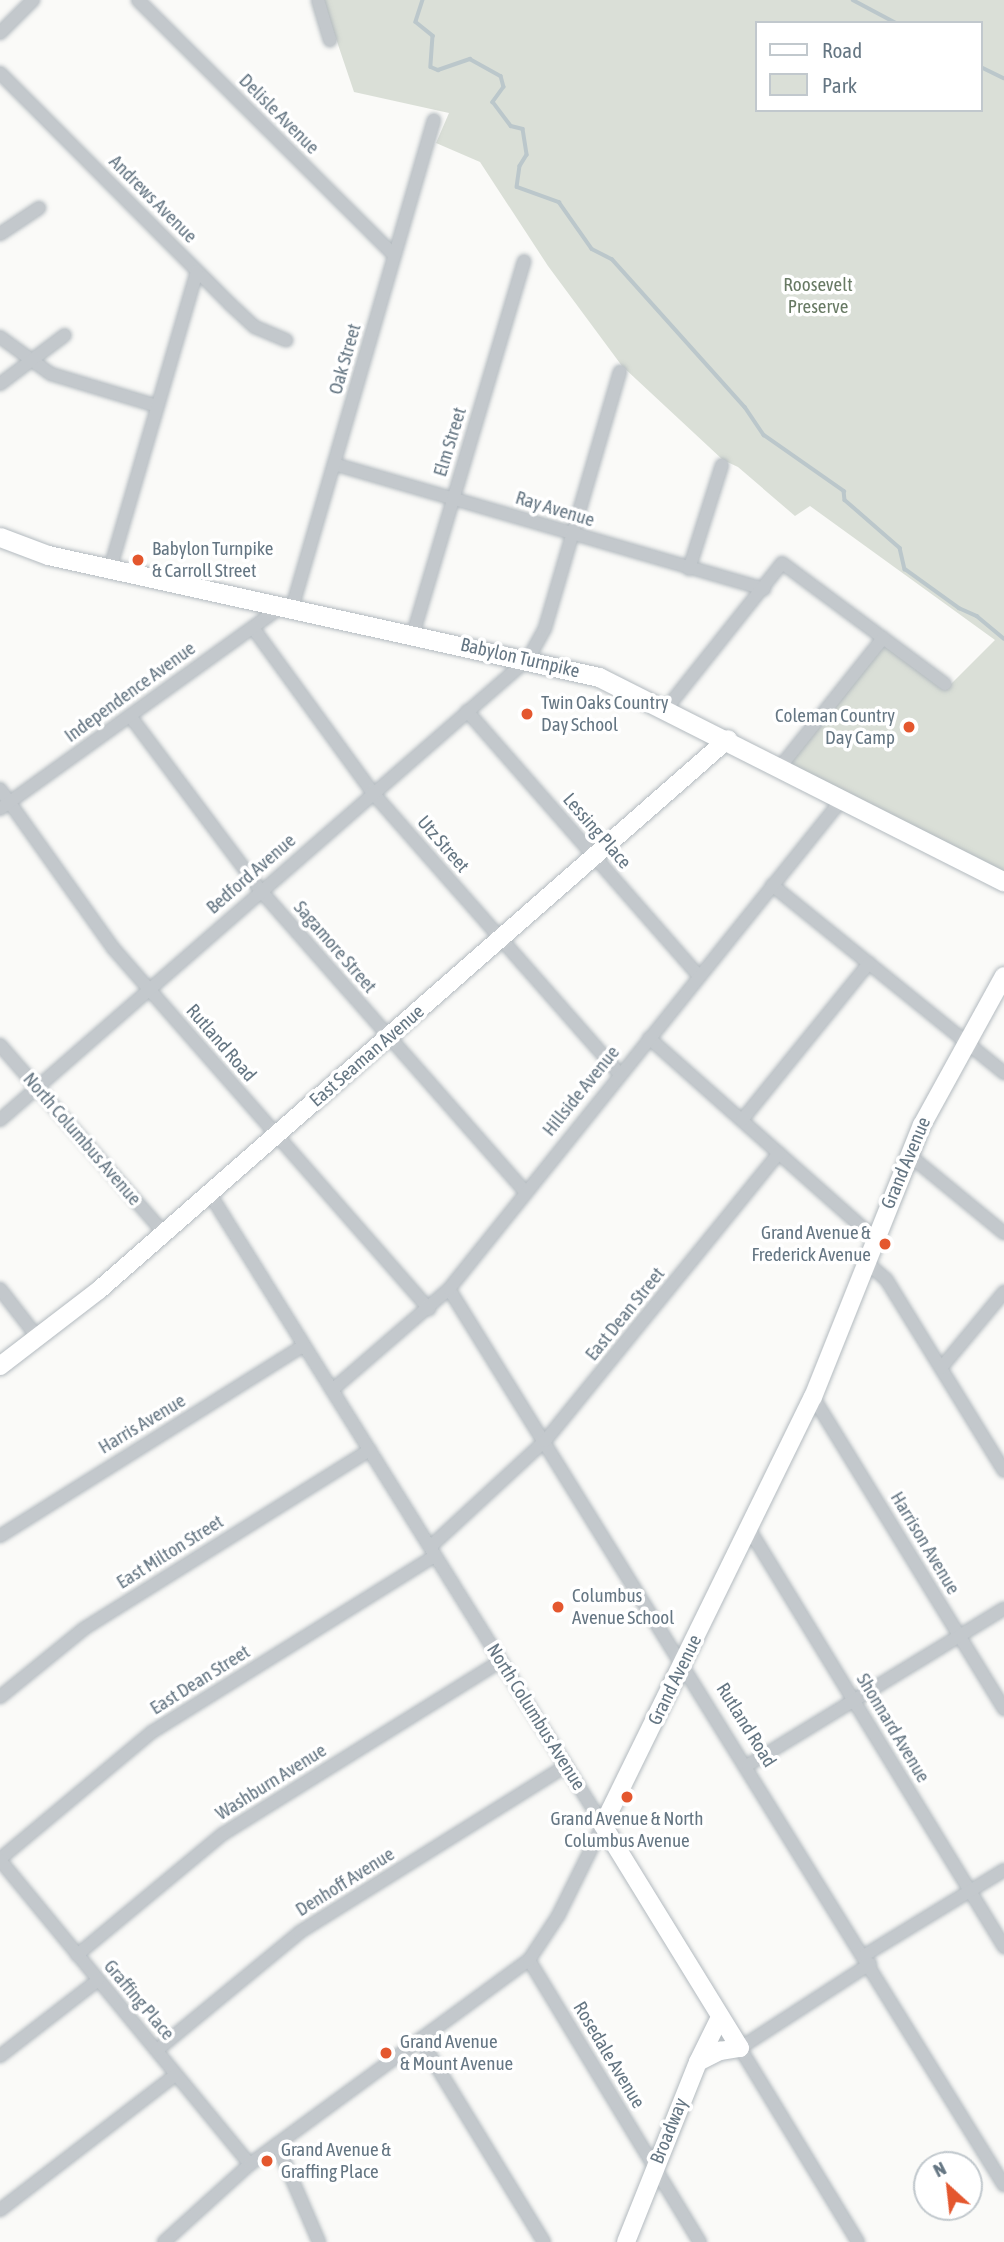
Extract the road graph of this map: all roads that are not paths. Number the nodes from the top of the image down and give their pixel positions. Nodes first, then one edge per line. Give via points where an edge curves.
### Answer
1 (33, 0) edge
2 (138, 0) edge
3 (318, 0) edge
4 (0, 33) edge
5 (330, 40) dead end
6 (0, 73) edge
7 (434, 120) dead end
8 (39, 208) dead end
9 (0, 234) edge
10 (394, 255) junction
11 (524, 261) dead end
12 (197, 271) junction
13 (65, 335) dead end
14 (0, 337) edge
15 (286, 340) dead end
16 (32, 360) junction
17 (620, 372) dead end
18 (0, 384) edge
19 (157, 406) junction
20 (334, 464) junction
21 (722, 465) dead end
22 (453, 499) junction
23 (572, 534) junction
24 (0, 537) edge
25 (110, 569) junction
26 (689, 569) junction
27 (764, 589) junction
28 (288, 607) junction
29 (253, 628) junction
30 (413, 634) junction
31 (883, 638) junction
32 (528, 660) junction
33 (946, 684) dead end
34 (666, 709) junction
35 (467, 711) junction
36 (130, 716) junction
37 (728, 739) junction
38 (781, 766) junction
39 (0, 789) edge
40 (372, 792) junction
41 (843, 797) junction
42 (5, 806) edge
43 (594, 857) junction
44 (1004, 882) edge
45 (772, 885) junction
46 (261, 891) junction
47 (501, 939) junction
48 (869, 963) junction
49 (699, 976) junction
50 (1004, 976) edge
51 (149, 989) junction
52 (388, 1037) junction
53 (649, 1038) junction
54 (965, 1041) junction
55 (0, 1045) edge
56 (1004, 1073) edge
57 (620, 1074) junction
58 (37, 1087) junction
59 (0, 1120) edge
60 (743, 1120) junction
61 (277, 1135) junction
62 (779, 1153) junction
63 (909, 1155) junction
64 (525, 1192) junction
65 (210, 1194) junction
66 (164, 1233) junction
67 (1004, 1233) edge
68 (873, 1237) junction
69 (865, 1261) junction
70 (0, 1289) edge
71 (449, 1289) junction
72 (1004, 1292) edge
73 (429, 1309) junction
74 (38, 1338) junction
75 (304, 1345) junction
76 (0, 1367) edge
77 (941, 1368) junction
78 (332, 1391) junction
79 (813, 1397) junction
80 (545, 1441) junction
81 (370, 1450) junction
82 (1004, 1471) edge
83 (749, 1529) junction
84 (0, 1536) edge
85 (433, 1551) junction
86 (1004, 1609) edge
87 (959, 1636) junction
88 (500, 1661) junction
89 (684, 1662) junction
90 (2, 1693) edge
91 (853, 1700) junction
92 (1004, 1709) edge
93 (748, 1765) junction
94 (566, 1766) junction
95 (603, 1825) junction
96 (0, 1860) edge
97 (1004, 1870) edge
98 (4, 1875) edge
99 (970, 1891) junction
100 (1004, 1947) edge
101 (77, 1955) junction
102 (529, 1960) junction
103 (867, 1960) junction
104 (97, 1981) junction
105 (720, 2017) junction
106 (420, 2039) junction
107 (740, 2048) junction
108 (157, 2050) junction
109 (0, 2056) edge
110 (698, 2063) junction
111 (175, 2075) junction
112 (277, 2144) junction
113 (250, 2164) junction
114 (655, 2168) junction
115 (1004, 2185) edge
116 (0, 2210) edge
117 (164, 2242) edge
118 (319, 2242) edge
119 (544, 2242) edge
120 (626, 2242) edge
121 (700, 2242) edge
122 (858, 2242) edge

1 - 4 street
2 - 10 street, Delisle Avenue
3 - 5 street
6 - 12 street, Andrews Avenue
7 - 10 street, Oak Street
8 - 9 street
10 - 20 street, Oak Street
11 - 22 street, Elm Street
12 - 15 street, Andrews Avenue via 255,327
12 - 19 street
13 - 16 street
14 - 16 street
16 - 18 street
16 - 19 street via 51,374
17 - 23 street
19 - 25 street
20 - 22 street, Ray Avenue
20 - 28 street, Oak Street
21 - 26 street
22 - 23 street, Ray Avenue
22 - 30 street, Elm Street
23 - 26 street, Ray Avenue
23 - 32 street via 545,628
24 - 25 main road, Babylon Turnpike via 48,555
25 - 28 main road, Babylon Turnpike
26 - 27 street, Ray Avenue
27 - 31 street via 782,563
27 - 34 street
28 - 29 street, Independence Avenue
28 - 30 main road, Babylon Turnpike
29 - 36 street, Independence Avenue
29 - 40 street, Utz Street
30 - 32 main road, Babylon Turnpike
31 - 33 street
31 - 38 street
32 - 34 main road, Babylon Turnpike via 600,677
32 - 35 street, Bedford Avenue
34 - 37 main road, Babylon Turnpike
35 - 40 street, Bedford Avenue
35 - 43 street, Lessing Place
36 - 42 street, Independence Avenue
36 - 46 street, Sagamore Street
37 - 38 main road, Babylon Turnpike
37 - 43 street, East Seaman Avenue
38 - 41 main road, Babylon Turnpike
39 - 42 street, Rutland Road
40 - 46 street, Bedford Avenue
40 - 47 street, Utz Street
41 - 44 main road, Babylon Turnpike
41 - 45 street, Hillside Avenue
42 - 51 street, Rutland Road
43 - 47 street, East Seaman Avenue
43 - 49 street, Lessing Place
45 - 48 street
45 - 49 street, Hillside Avenue
46 - 51 street, Bedford Avenue
46 - 52 street, Sagamore Street
47 - 52 street, East Seaman Avenue
47 - 57 street, Utz Street
48 - 54 street
48 - 60 street
49 - 53 street, Hillside Avenue
50 - 54 street, Grand Avenue
51 - 58 street, Bedford Avenue
51 - 61 street, Rutland Road
52 - 61 street, East Seaman Avenue
52 - 64 street, Sagamore Street
53 - 57 street, Hillside Avenue
53 - 60 street
54 - 56 street
54 - 63 street, Grand Avenue
55 - 58 street, North Columbus Avenue
57 - 64 street, Hillside Avenue
58 - 59 street, Bedford Avenue
58 - 66 street, North Columbus Avenue
60 - 62 street
61 - 65 street, East Seaman Avenue
61 - 73 street, Rutland Road
62 - 68 street
62 - 80 street, East Dean Street
63 - 67 street
63 - 68 street, Grand Avenue
64 - 71 street, Hillside Avenue
65 - 66 street, East Seaman Avenue
65 - 75 street, North Columbus Avenue
66 - 74 street, East Seaman Avenue
68 - 69 street, Grand Avenue
69 - 77 street via 886,1279
69 - 79 street, Grand Avenue
70 - 74 street
71 - 73 street, Hillside Avenue
71 - 80 street, Rutland Road
72 - 77 street
73 - 78 street, Hillside Avenue
74 - 76 street, East Seaman Avenue
75 - 78 street, North Columbus Avenue
75 - 84 street, Harris Avenue
77 - 82 street
78 - 81 street, North Columbus Avenue
79 - 83 street, Grand Avenue
79 - 87 street, Harrison Avenue
80 - 85 street, East Dean Street
80 - 89 street, Rutland Road
81 - 85 street, North Columbus Avenue
81 - 90 street, East Milton Street via 85,1628
83 - 89 street, Grand Avenue
83 - 91 street, Shonnard Avenue
85 - 88 street, North Columbus Avenue
85 - 96 street, East Dean Street via 152,1732
86 - 87 street
87 - 91 street
87 - 92 street, Harrison Avenue
88 - 94 street, North Columbus Avenue
88 - 101 street, Washburn Avenue via 223,1834
89 - 93 street, Rutland Road
89 - 95 street, Grand Avenue
91 - 93 street
91 - 99 street, Shonnard Avenue
93 - 103 street, Rutland Road
94 - 95 street, North Columbus Avenue
94 - 108 street, Denhoff Avenue via 300,1932
95 - 102 street, Grand Avenue via 558,1916
95 - 105 street, North Columbus Avenue
96 - 98 street, Graffing Place
97 - 99 street
98 - 101 street, Graffing Place
99 - 100 street, Shonnard Avenue
99 - 103 street
101 - 104 street, Graffing Place
102 - 106 street, Grand Avenue
102 - 114 street, Rosedale Avenue
103 - 107 street
103 - 115 street, Rutland Road
104 - 108 street, Graffing Place
104 - 109 street
105 - 107 street, North Columbus Avenue
105 - 110 street, Broadway
106 - 112 street, Grand Avenue
106 - 119 street
107 - 110 street via 720,2051
107 - 122 street, North Columbus Avenue
108 - 111 street, Graffing Place
110 - 114 street, Broadway
111 - 113 street, Graffing Place
111 - 116 street
112 - 113 street, Grand Avenue
112 - 118 street
113 - 117 street, Grand Avenue
114 - 120 street, Broadway
114 - 121 street, Rosedale Avenue

